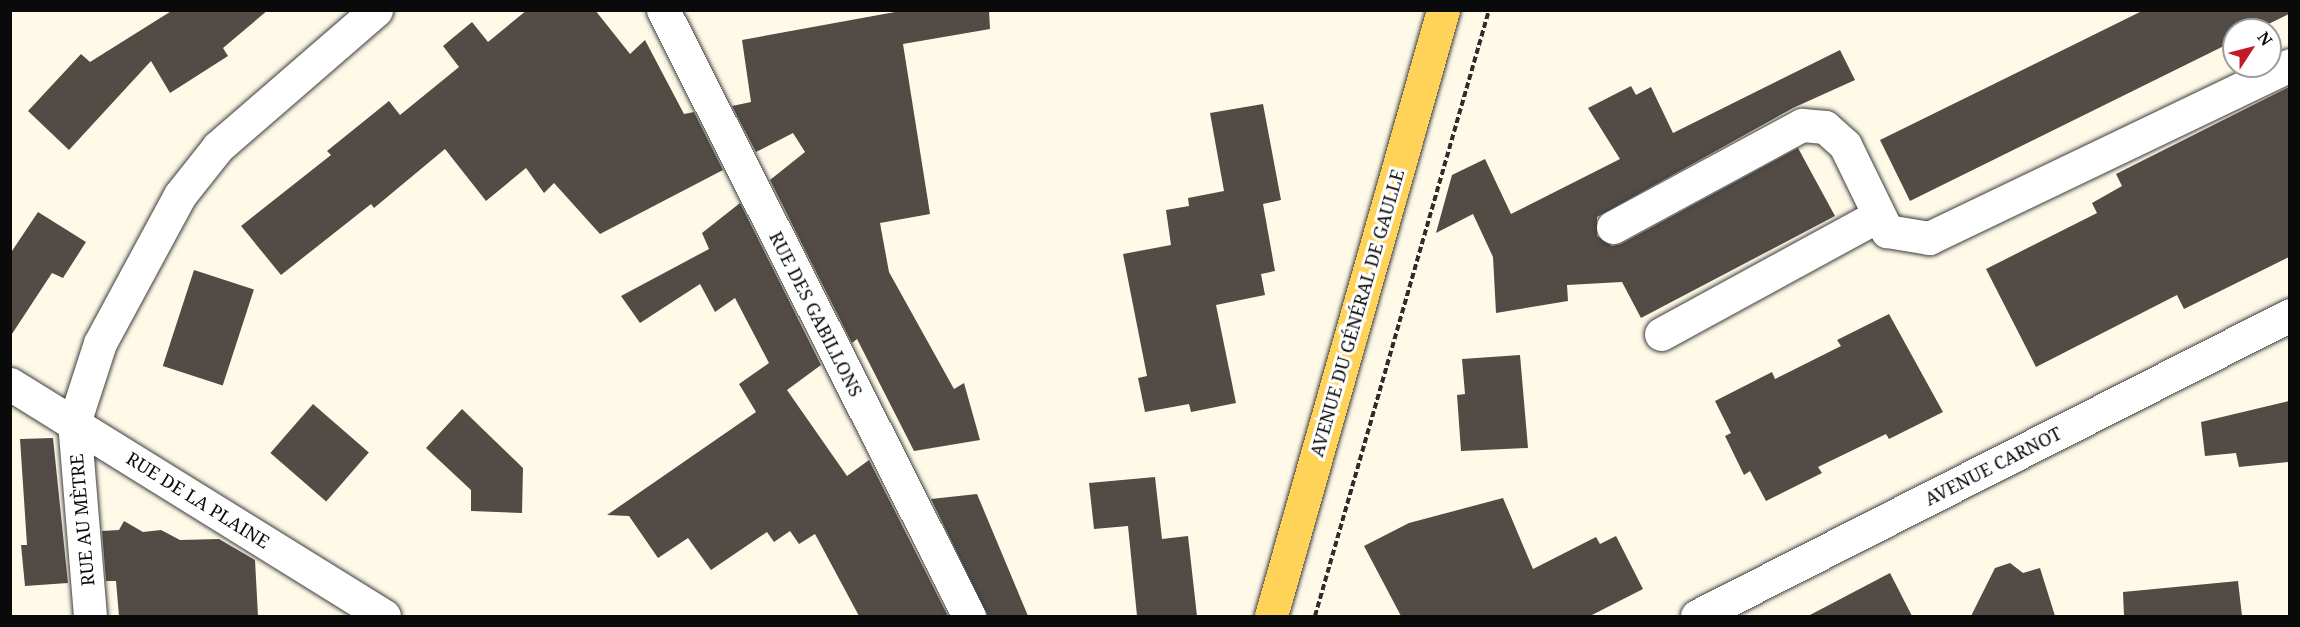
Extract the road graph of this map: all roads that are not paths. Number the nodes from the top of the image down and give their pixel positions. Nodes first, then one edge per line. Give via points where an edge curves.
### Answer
1 (376, 10) edge
2 (663, 10) edge
3 (1443, 10) edge
4 (2289, 66) edge
5 (1879, 215) junction
6 (1613, 227) dead end
7 (2289, 315) edge
8 (1661, 334) dead end
9 (10, 384) edge
10 (74, 423) junction
11 (90, 616) edge
12 (384, 616) edge
13 (969, 616) edge
14 (1271, 616) edge
15 (1697, 616) edge

1 - 10 street via 218,147 180,195 100,343 88,391
2 - 13 street, RUE DES GABILLONS
3 - 14 main road, AVENUE DU GÉNÉRAL DE GAULLE
4 - 5 street via 1929,238 1887,231
5 - 6 street via 1845,146 1825,127 1802,125
5 - 8 street
7 - 15 street, AVENUE CARNOT
9 - 10 street, RUE DE LA PLAINE
10 - 11 street, RUE AU MÈTRE
10 - 12 street, RUE DE LA PLAINE

